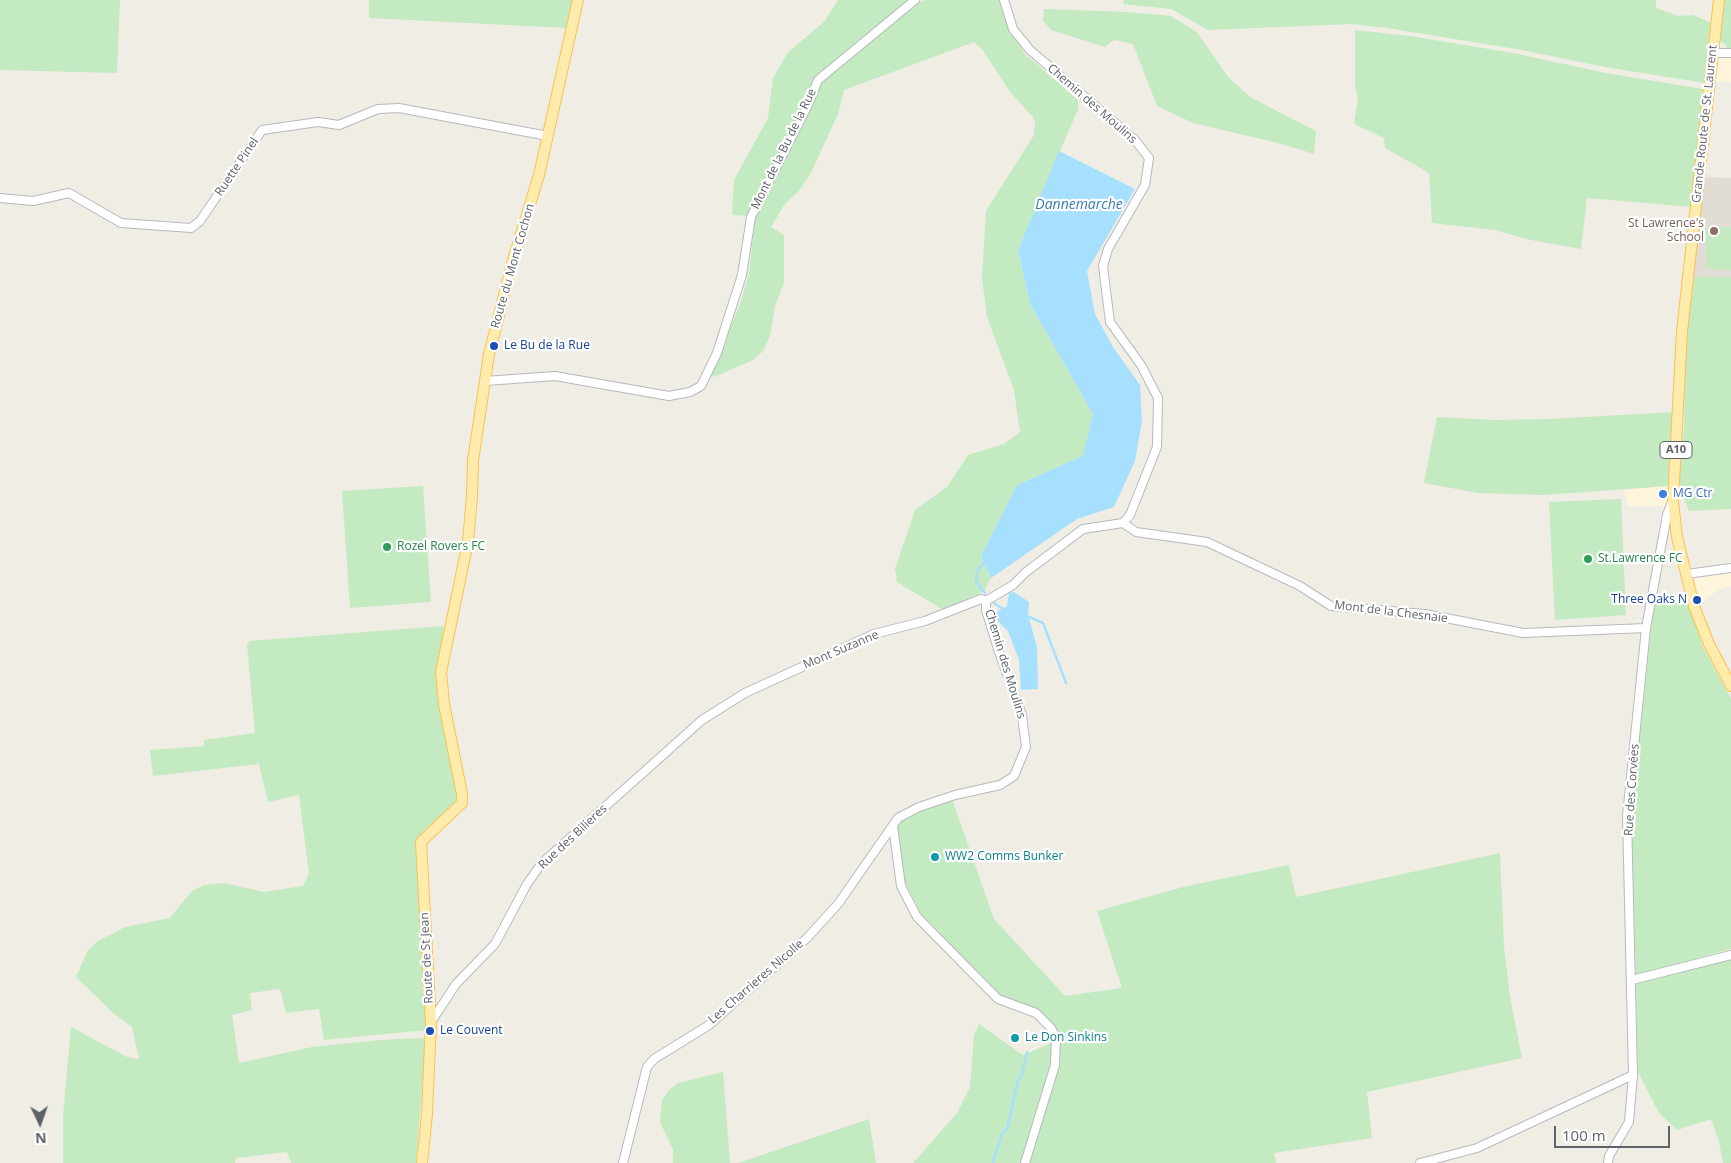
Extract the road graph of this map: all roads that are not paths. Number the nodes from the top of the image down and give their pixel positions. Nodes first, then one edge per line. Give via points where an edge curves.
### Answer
1 (578, 0) edge
2 (915, 0) edge
3 (1004, 0) edge
4 (1718, 0) edge
5 (1713, 53) junction
6 (1731, 53) edge
7 (548, 136) junction
8 (0, 198) edge
9 (485, 381) junction
10 (1672, 501) junction
11 (1123, 523) junction
12 (1678, 536) junction
13 (1663, 538) junction
14 (1731, 568) edge
15 (1687, 574) junction
16 (986, 601) junction
17 (1646, 628) junction
18 (1731, 686) edge
19 (702, 720) joint
20 (893, 826) junction
21 (421, 842) joint
22 (1731, 955) edge
23 (1632, 980) junction
24 (431, 1022) junction
25 (1633, 1075) junction
26 (422, 1163) edge
27 (623, 1163) edge
28 (1026, 1163) edge
29 (1420, 1163) edge
30 (1608, 1163) edge

1 - 7 main road, Route du Mont Cochon
2 - 9 street, Mont de la Bu de la Rue via 818,80 751,217 742,275 717,353 701,386 669,396 555,376
3 - 11 street, Chemin des Moulins via 1013,29 1030,50 1135,140 1149,158 1145,185 1108,249 1103,266 1110,322 1141,365 1158,398 1157,448 1130,515
4 - 5 main road, Grande Route de St. Laurent / A10
5 - 6 street
5 - 10 main road, Grande Route de St. Laurent / A10 via 1682,332
7 - 8 street, Ruette Pinel via 399,108 378,109 339,124 318,122 262,130 200,221 191,228 120,223 69,193 33,201
7 - 9 main road, Route du Mont Cochon via 508,279
9 - 21 main road, Route du Mont Cochon via 473,461 468,542 441,672 462,803
10 - 12 main road, Grande Route de St. Laurent / A10
10 - 13 street, Rue des Corvées
11 - 16 street, Chemin des Moulins via 1083,529
11 - 17 street, Mont de la Chesnaie via 1136,532 1207,542 1300,586 1331,606 1425,614 1523,633
12 - 13 street
12 - 15 main road, Grande Route de St. Laurent / A10
13 - 17 street, Rue des Corvées
14 - 15 street
15 - 18 main road, Grande Route de St. Laurent / A10 via 1694,606
16 - 19 street, Mont Suzanne via 874,634 745,693
16 - 20 street, Chemin des Moulins via 999,652 1022,715 1026,747 1020,762 1014,776 1000,785 919,807 898,818
17 - 23 street, Rue des Corvées via 1627,816
19 - 24 street, Rue des Bilieres via 542,863 494,944 456,984
20 - 27 street, Les Charrieres Nicolle via 838,904 807,938 709,1025 647,1066
20 - 28 street via 901,886 917,917 998,999 1036,1013 1052,1028 1056,1038 1055,1065
21 - 24 main road, Route de St Jean
22 - 23 street
23 - 25 street, Rue des Corvées
24 - 26 main road, Route de St Jean
25 - 29 street via 1477,1148
25 - 30 street, Rue des Corvées via 1629,1122

